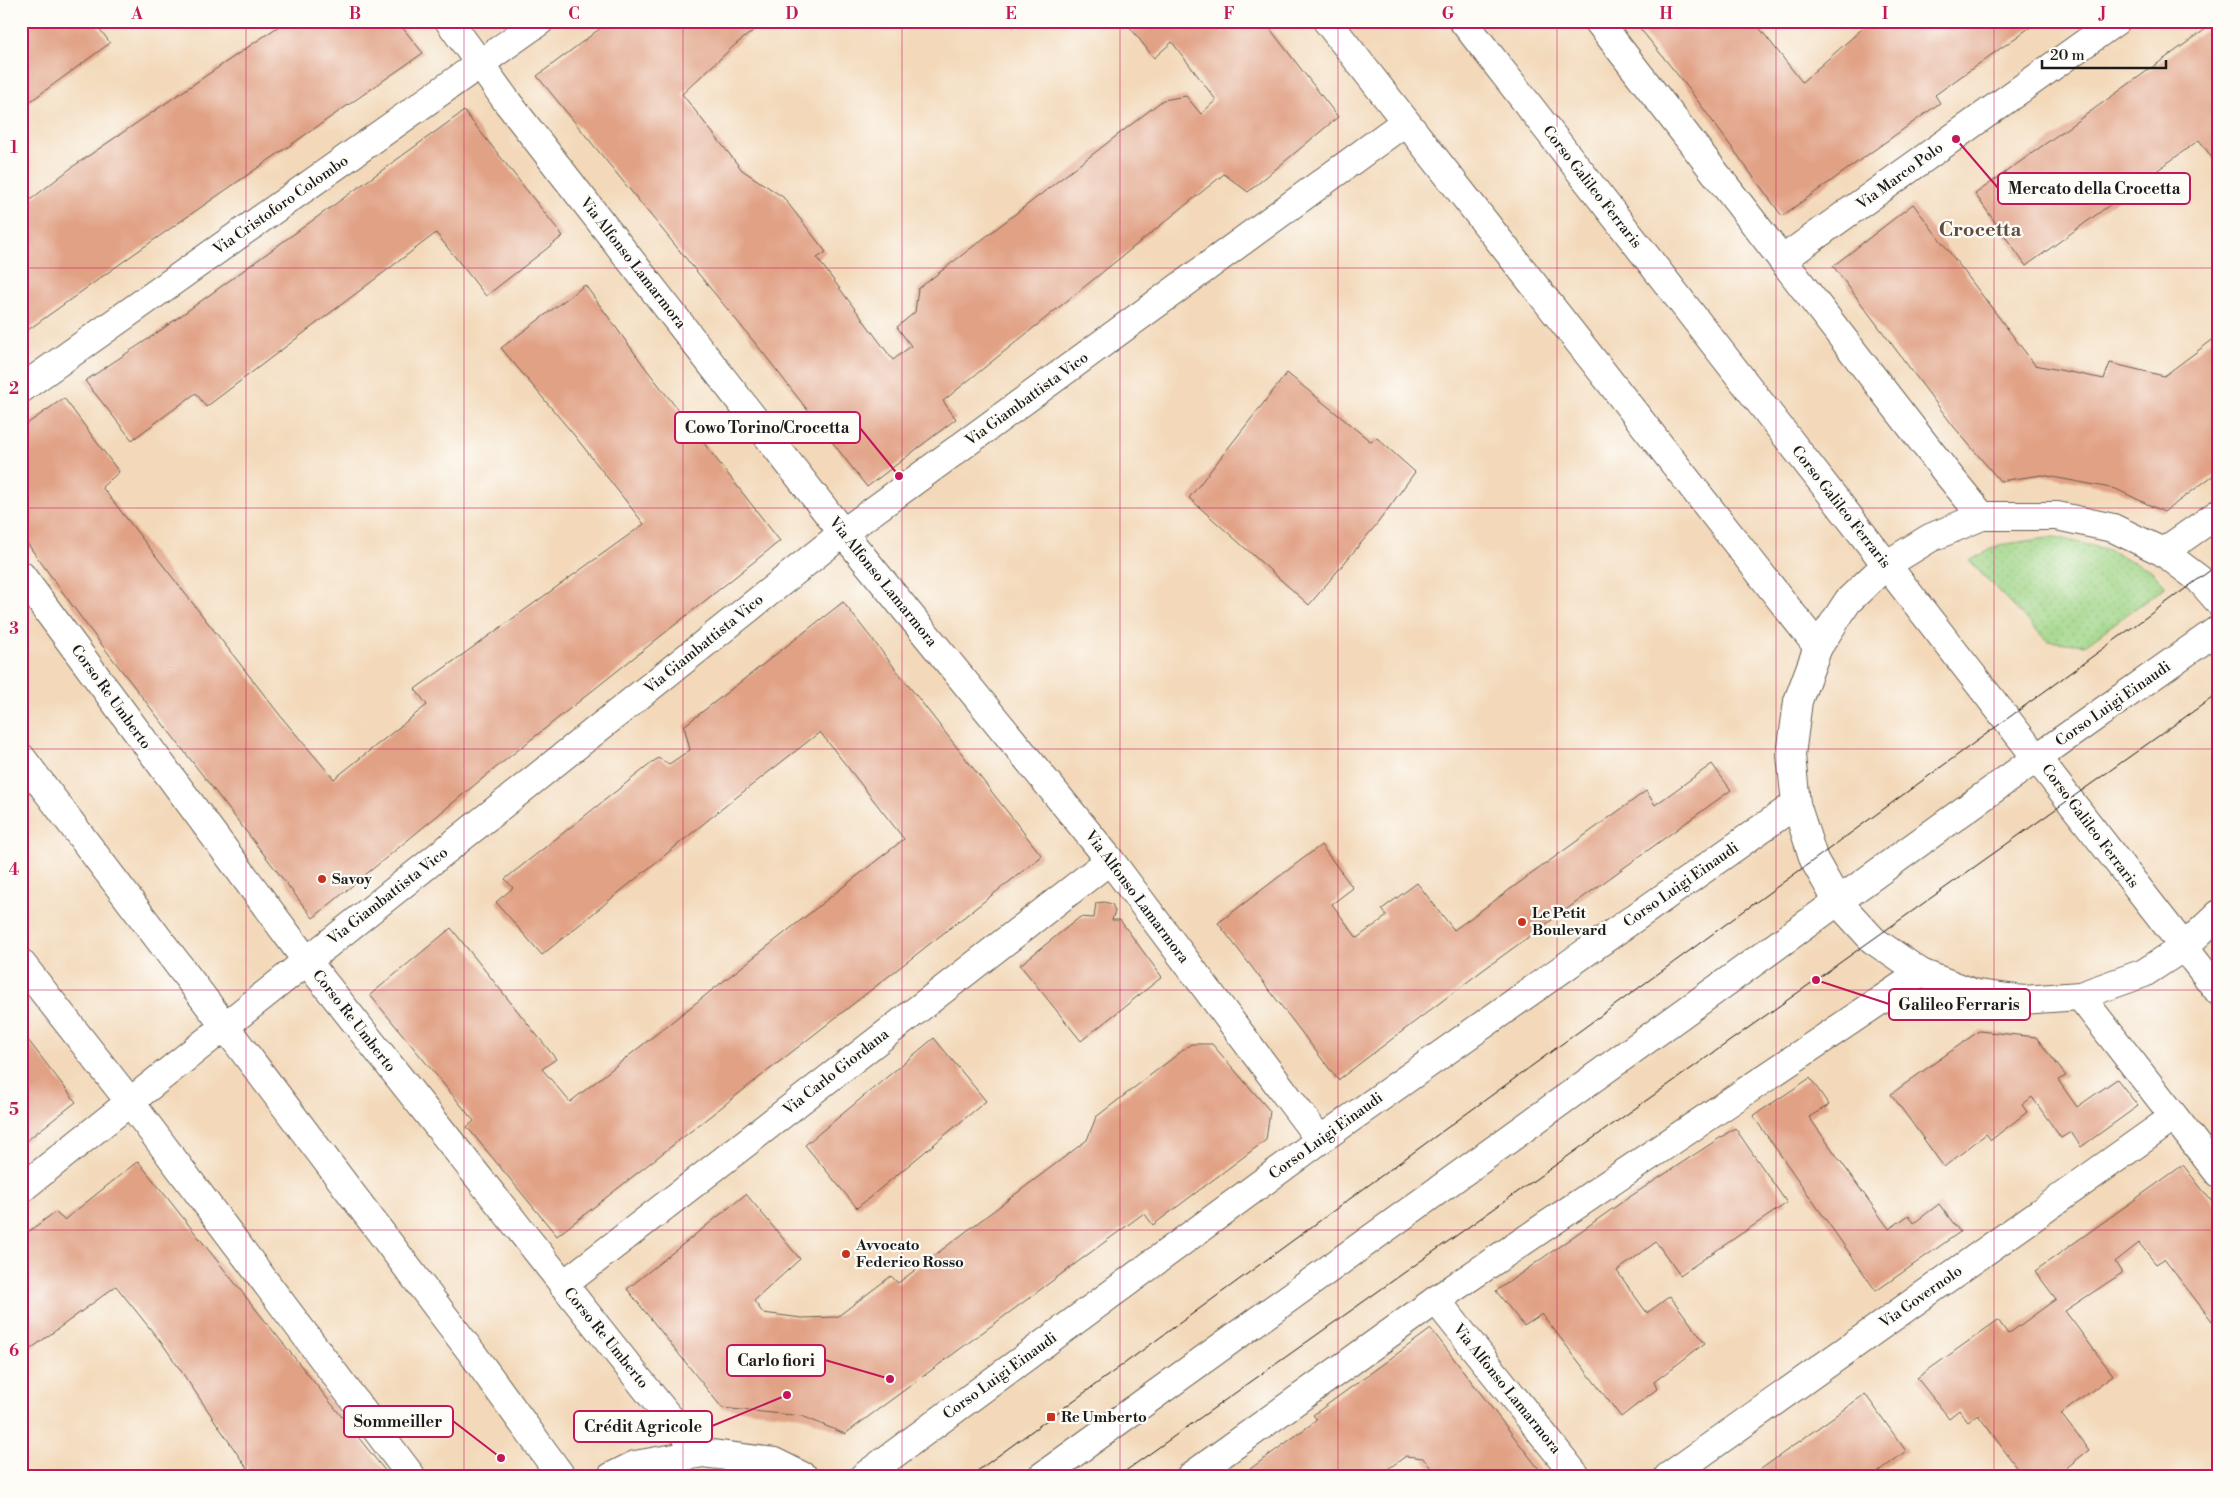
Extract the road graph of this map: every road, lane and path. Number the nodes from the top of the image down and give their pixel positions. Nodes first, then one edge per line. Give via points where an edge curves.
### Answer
1 (449, 21) edge
2 (540, 21) edge
3 (1327, 21) edge
4 (1463, 21) edge
5 (1598, 21) edge
6 (2116, 21) edge
7 (481, 64) junction
8 (1405, 122) junction
9 (1782, 260) junction
10 (21, 389) edge
11 (2219, 512) edge
12 (1982, 516) junction
13 (843, 533) junction
14 (2163, 552) junction
15 (1886, 565) junction
16 (21, 575) edge
17 (2219, 602) edge
18 (2219, 630) edge
19 (1818, 647) junction
20 (2038, 756) junction
21 (21, 757) edge
22 (1796, 804) junction
23 (1110, 860) junction
24 (1838, 902) junction
25 (2219, 914) edge
26 (2184, 947) junction
27 (306, 960) junction
28 (21, 963) edge
29 (1921, 973) junction
30 (2219, 992) edge
31 (2080, 996) junction
32 (225, 1025) junction
33 (130, 1102) junction
34 (2174, 1116) junction
35 (1320, 1140) junction
36 (2219, 1174) edge
37 (21, 1189) edge
38 (563, 1286) junction
39 (1436, 1300) junction
40 (703, 1453) junction
41 (412, 1477) edge
42 (562, 1477) edge
43 (611, 1477) edge
44 (804, 1477) edge
45 (863, 1477) edge
46 (1041, 1477) edge
47 (1190, 1477) edge
48 (1577, 1477) edge
49 (1668, 1477) edge

1 - 7 street, Via Alfonso Lamarmora
2 - 7 street, Via Cristoforo Colombo
3 - 8 street
4 - 15 street, Corso Galileo Ferraris
5 - 9 street
6 - 9 street, Via Marco Polo
7 - 10 street, Via Cristoforo Colombo
7 - 13 street, Via Alfonso Lamarmora
8 - 13 street, Via Giambattista Vico
8 - 19 street
9 - 12 street
11 - 14 street
12 - 14 street via 2057,516 2113,528
12 - 15 street via 1930,538
13 - 23 street, Via Alfonso Lamarmora
13 - 27 street, Via Giambattista Vico
14 - 17 street via 2199,579
15 - 19 street via 1848,601
15 - 20 street, Corso Galileo Ferraris
16 - 27 street, Corso Re Umberto
18 - 20 street, Corso Luigi Einaudi
19 - 22 street via 1798,702 1791,755
20 - 24 street, Corso Luigi Einaudi
20 - 26 street, Corso Galileo Ferraris via 2068,800
21 - 32 street
22 - 24 street via 1814,860
22 - 35 street, Corso Luigi Einaudi
23 - 35 street, Via Alfonso Lamarmora
23 - 38 street, Via Carlo Giordana
24 - 29 street via 1873,940
24 - 46 street, Corso Luigi Einaudi
25 - 26 street
26 - 30 street, Corso Galileo Ferraris
26 - 31 street via 2144,973
27 - 32 street, Via Giambattista Vico
27 - 38 street, Corso Re Umberto
28 - 33 street
29 - 31 street via 1976,994 2023,1000
29 - 39 street
31 - 34 street
32 - 33 street, Via Giambattista Vico
32 - 42 street
33 - 37 street, Via Giambattista Vico
33 - 41 street
34 - 36 street
34 - 49 street, Via Governolo
35 - 45 street, Corso Luigi Einaudi
38 - 40 street, Corso Re Umberto via 667,1415
39 - 47 street
39 - 48 street, Via Alfonso Lamarmora
40 - 43 street via 635,1465
40 - 44 street via 774,1462

